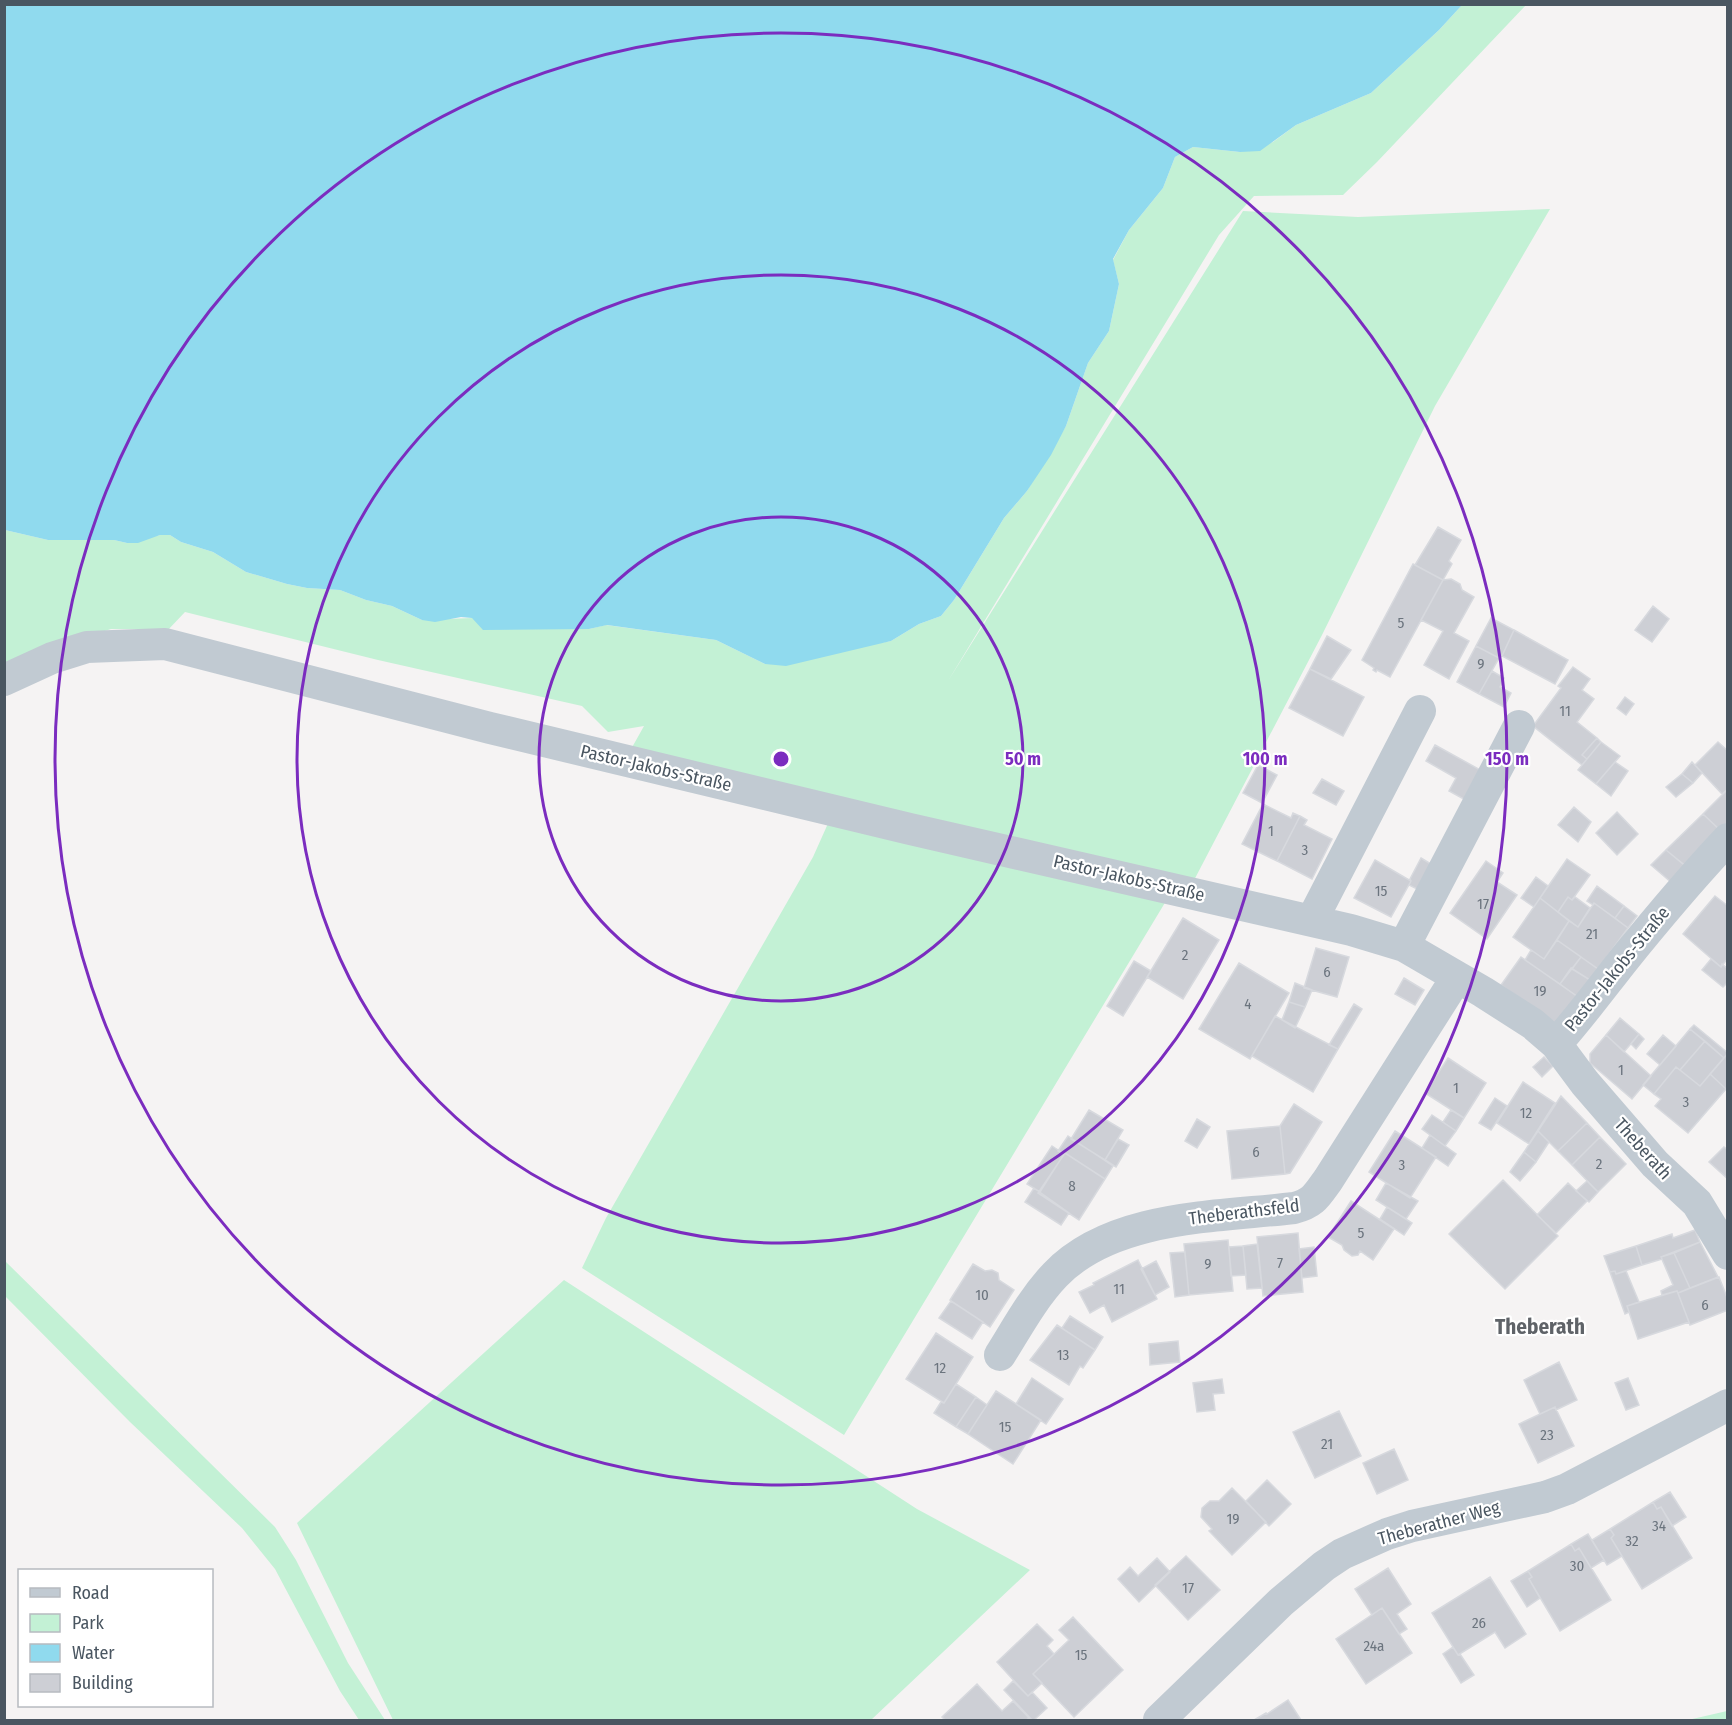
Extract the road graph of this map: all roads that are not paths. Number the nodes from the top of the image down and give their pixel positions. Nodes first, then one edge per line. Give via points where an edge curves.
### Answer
1 (4, 680) edge
2 (1420, 711) dead end
3 (1519, 726) dead end
4 (1728, 839) edge
5 (1312, 920) junction
6 (1404, 946) junction
7 (1457, 977) junction
8 (1556, 1044) junction
9 (1728, 1254) edge
10 (1000, 1355) dead end
11 (1728, 1405) edge
12 (1159, 1720) edge

1 - 5 street, Pastor-Jakobs-Straße via 87,646 165,644 899,826
2 - 5 street
3 - 6 street
4 - 8 street, Pastor-Jakobs-Straße
5 - 6 street, Pastor-Jakobs-Straße
6 - 7 street, Pastor-Jakobs-Straße
7 - 8 street, Pastor-Jakobs-Straße via 1533,1024
7 - 10 street, Theberathsfeld via 1317,1197 1294,1208 1158,1223 1091,1248 1055,1275
8 - 9 street, Theberath via 1655,1164 1697,1203
11 - 12 street, Theberather Weg via 1567,1489 1403,1528 1342,1554 1281,1602

